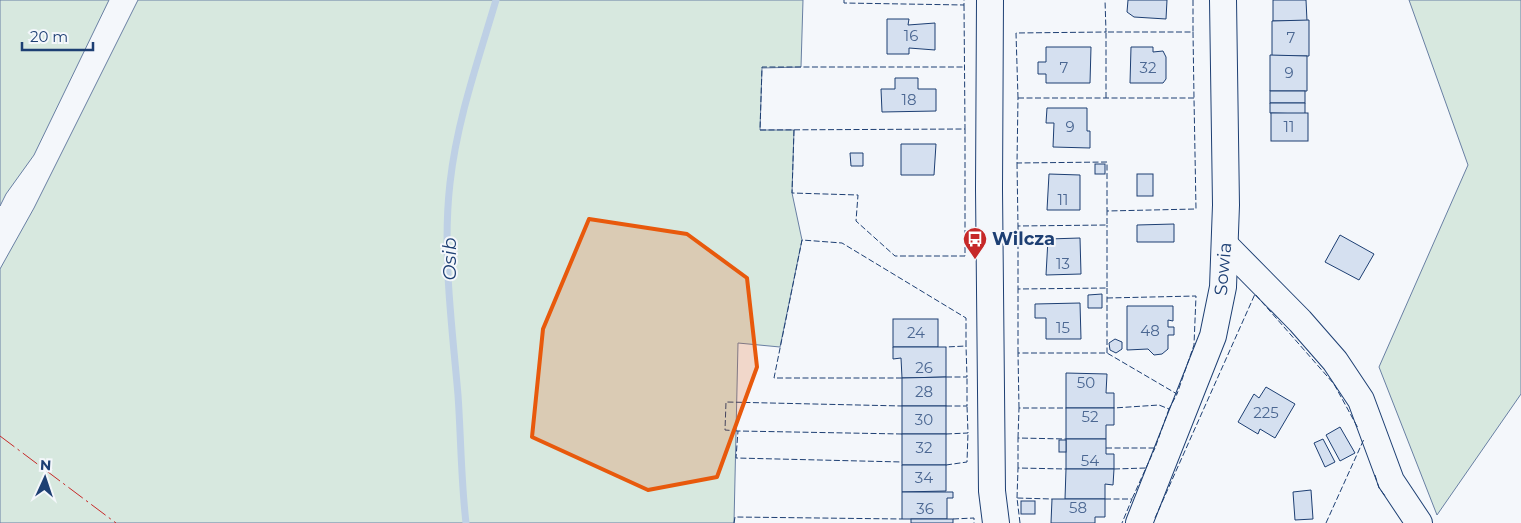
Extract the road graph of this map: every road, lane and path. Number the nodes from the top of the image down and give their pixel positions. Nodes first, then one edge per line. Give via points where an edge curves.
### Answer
1 (990, 0) edge
2 (1223, 0) edge
3 (1226, 246) junction
4 (996, 523) edge
5 (1139, 523) edge
6 (1419, 523) edge

1 - 4 street via 992,491
2 - 3 street, Sowia
3 - 5 street, Sowia via 1223,286 1213,336
3 - 6 street via 1335,361 1361,400 1390,481

